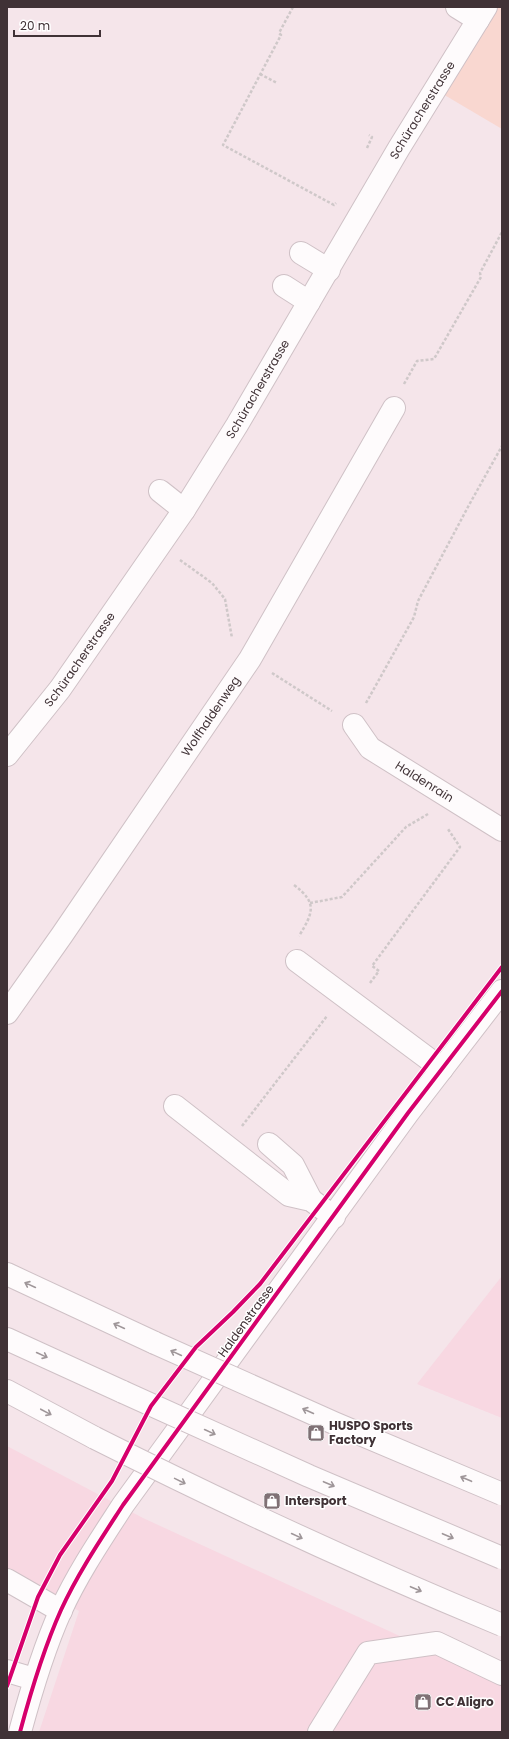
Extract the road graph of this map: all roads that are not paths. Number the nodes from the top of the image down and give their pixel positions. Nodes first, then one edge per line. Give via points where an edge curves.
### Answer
1 (457, 7) edge
2 (482, 13) edge
3 (301, 253) dead end
4 (329, 270) junction
5 (284, 286) dead end
6 (309, 302) junction
7 (394, 408) dead end
8 (160, 492) dead end
9 (184, 510) junction
10 (354, 725) road end
11 (7, 755) edge
12 (502, 830) edge
13 (297, 961) road end
14 (502, 992) edge
15 (7, 1013) edge
16 (442, 1069) junction
17 (175, 1106) dead end
18 (269, 1144) dead end
19 (311, 1200) junction
20 (334, 1217) junction
21 (7, 1274) edge
22 (7, 1339) edge
23 (7, 1392) edge
24 (502, 1494) edge
25 (502, 1558) edge
26 (7, 1580) edge
27 (61, 1611) junction
28 (502, 1625) edge
29 (7, 1671) edge
30 (502, 1674) edge
31 (34, 1679) junction
32 (20, 1732) edge
33 (319, 1732) edge

1 - 2 main road
2 - 4 main road, Schüracherstrasse via 399,148
3 - 4 main road
4 - 6 main road, Schüracherstrasse
5 - 6 main road
6 - 9 main road, Schüracherstrasse
7 - 15 main road, Wolfhaldenweg via 250,659
8 - 9 main road
9 - 11 main road, Schüracherstrasse via 60,689
10 - 12 main road, Haldenrain via 370,748
13 - 16 main road
14 - 16 main road, Haldenstrasse
16 - 20 main road, Haldenstrasse
17 - 19 main road via 289,1195
18 - 19 main road via 293,1165
19 - 20 main road
20 - 27 main road, Haldenstrasse via 123,1505 90,1556
24 -> 21 main road, bridge via 334,1422
22 -> 25 main road, bridge via 309,1476
23 -> 28 main road, bridge via 173,1477 302,1539
26 - 27 main road
27 - 31 main road, Haldenstrasse
29 - 31 main road
30 - 33 main road via 437,1643 368,1654
31 - 32 main road, Haldenstrasse

